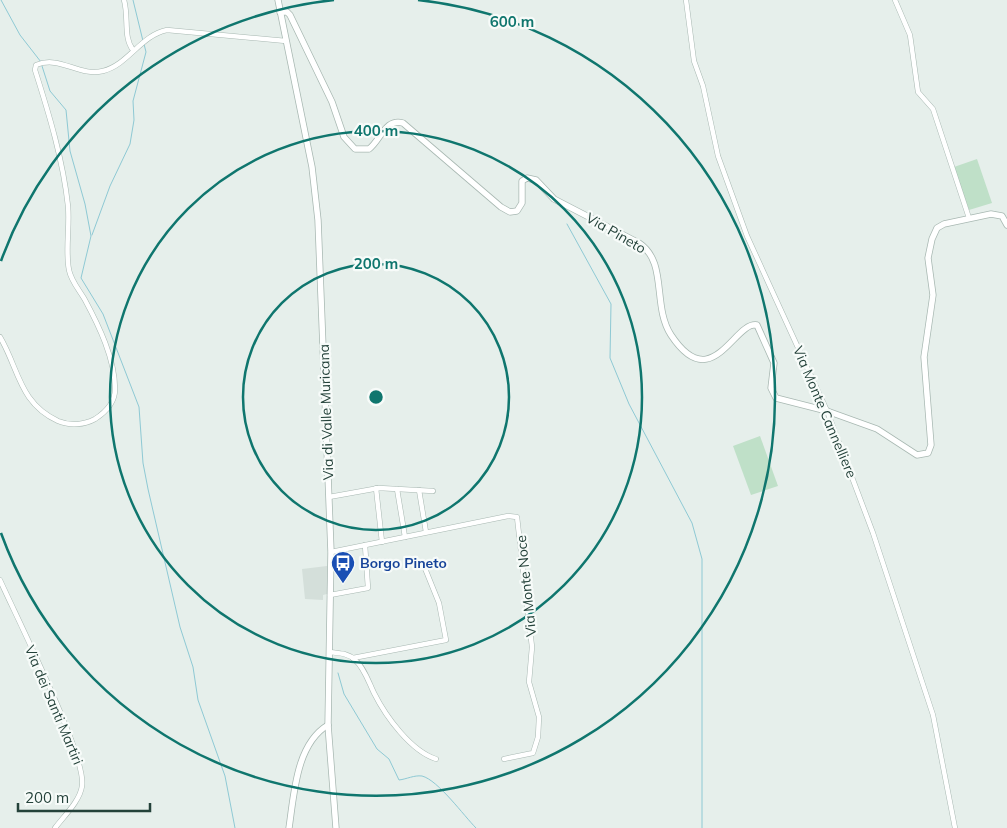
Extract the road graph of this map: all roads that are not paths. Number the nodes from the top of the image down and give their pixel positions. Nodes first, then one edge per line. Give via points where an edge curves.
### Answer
1 (124, 0) edge
2 (278, 0) edge
3 (686, 0) edge
4 (895, 0) edge
5 (280, 12) junction
6 (286, 41) junction
7 (133, 50) junction
8 (969, 218) junction
9 (1007, 225) edge
10 (0, 337) edge
11 (827, 411) junction
12 (376, 488) junction
13 (397, 488) junction
14 (419, 490) junction
15 (433, 491) dead end
16 (329, 497) junction
17 (426, 532) junction
18 (405, 537) junction
19 (382, 542) junction
20 (365, 545) junction
21 (331, 552) junction
22 (424, 566) dead end
23 (0, 580) edge
24 (330, 595) junction
25 (330, 652) junction
26 (353, 658) junction
27 (328, 725) junction
28 (436, 758) dead end
29 (504, 759) dead end
30 (55, 828) edge
31 (289, 828) edge
32 (336, 828) edge
33 (955, 828) edge

1 - 7 street via 128,18 127,38
2 - 5 street, Via di Valle Muricana
3 - 11 street, Via Monte Cannelliere via 694,61 722,169 749,242
4 - 8 street via 910,35 918,92 933,109
5 - 6 street, Via di Valle Muricana
5 - 11 street, Via Pineto via 287,12 290,16 332,102 342,133 351,146 360,151 369,149 389,125 395,122 403,124 501,207 512,212 521,207 522,181 528,178 536,180 554,199 648,250 656,266 664,320 672,336 686,351 698,358 710,358 726,348 748,326 757,324 774,363 773,394 782,401
6 - 7 street via 167,30 154,34
6 - 16 street, Via di Valle Muricana via 317,200
7 - 10 street via 114,67 99,72 51,62 38,64 34,69 64,180 69,270 104,341 114,378 112,402 97,418 84,423 68,424 48,415 30,400
8 - 9 street, Via Pineto via 996,214 1003,217
8 - 11 street, Via Pineto via 938,227 928,256 933,289 924,357 931,443 928,452 923,455 914,453 881,430
11 - 33 street, Via Monte Cannelliere via 873,533 925,689
12 - 13 street
12 - 16 street
12 - 19 street
13 - 14 street
13 - 18 street
14 - 15 street
14 - 17 street
16 - 21 street, Via di Valle Muricana
17 - 18 street, Via Monte Noce
17 - 29 street, Via Monte Noce via 512,515 518,519 532,647 529,679 539,727 533,753
18 - 19 street, Via Monte Noce
19 - 20 street, Via Monte Noce
20 - 21 street, Via Monte Noce
20 - 24 street via 368,588
21 - 24 street, Via di Valle Muricana
22 - 26 street via 439,603 446,640
23 - 30 street, Via dei Santi Martiri via 82,771 80,793
24 - 25 street, Via di Valle Muricana
25 - 26 street
25 - 27 street, Via di Valle Muricana
26 - 28 street via 375,697 406,739 422,754
27 - 31 street via 316,736 300,764
27 - 32 street, Via di Valle Muricana

